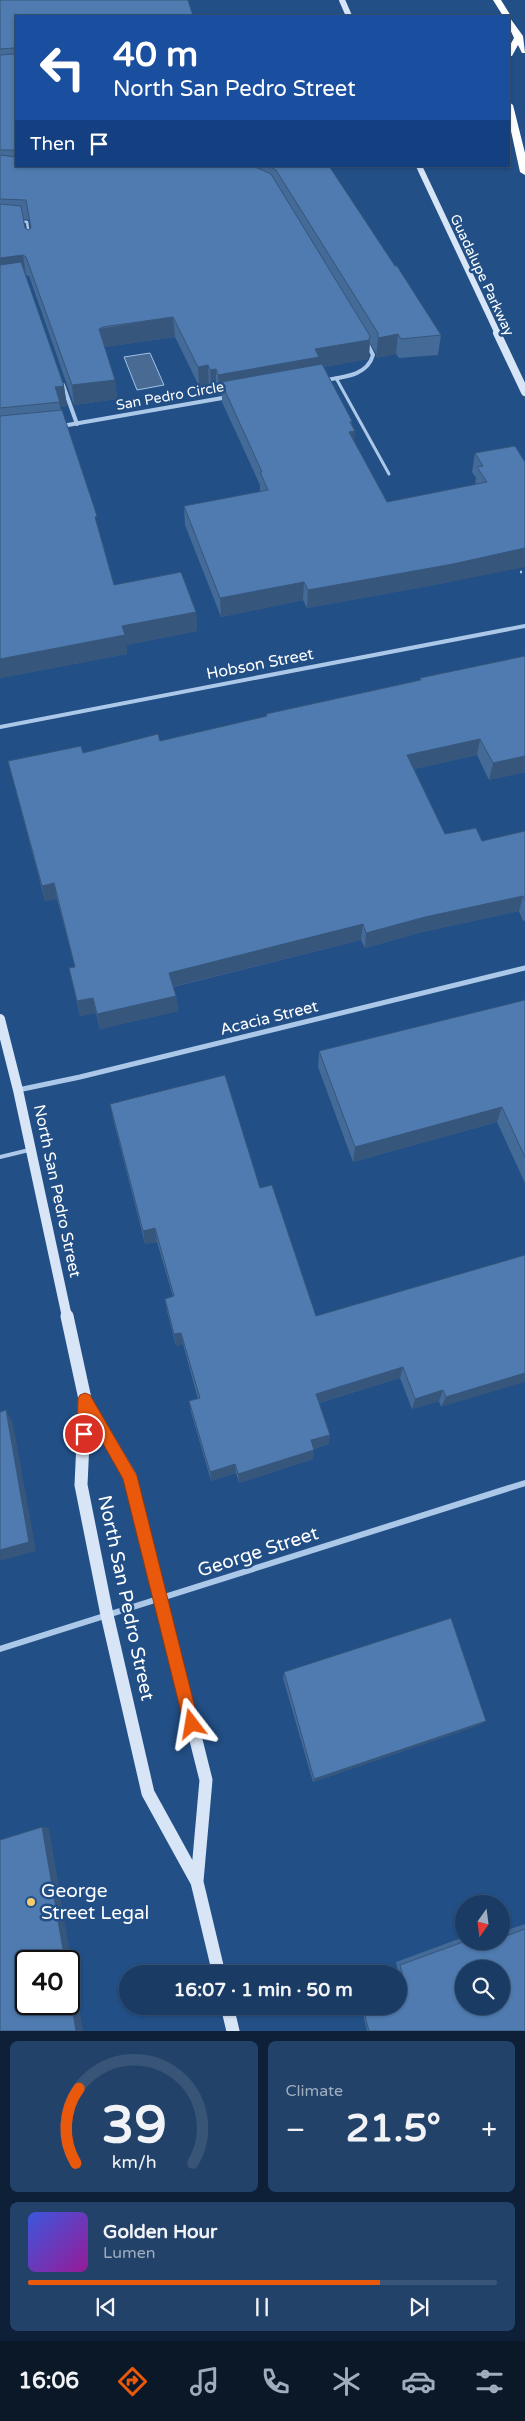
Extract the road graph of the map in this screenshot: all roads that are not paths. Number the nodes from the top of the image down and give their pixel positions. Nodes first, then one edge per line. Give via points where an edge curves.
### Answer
1 (342, 0) edge
2 (497, 0) edge
3 (349, 15) edge
4 (506, 15) edge
5 (510, 22) edge
6 (519, 36) junction
7 (525, 51) edge
8 (510, 52) edge
9 (510, 109) edge
10 (419, 167) edge
11 (525, 172) edge
12 (18, 221) edge
13 (30, 239) edge
14 (361, 334) edge
15 (336, 378) junction
16 (61, 381) edge
17 (317, 381) edge
18 (525, 392) edge
19 (230, 397) edge
20 (77, 424) junction
21 (57, 426) edge
22 (389, 474) dead end
23 (525, 626) edge
24 (0, 727) edge
25 (525, 968) edge
26 (0, 1019) edge
27 (18, 1090) junction
28 (30, 1150) junction
29 (0, 1157) edge
30 (85, 1399) junction
31 (525, 1483) edge
32 (159, 1600) junction
33 (107, 1616) junction
34 (0, 1649) edge
35 (196, 1882) junction
36 (217, 1965) edge
37 (229, 2015) edge
38 (233, 2031) edge

1 - 3 street
2 - 4 highway
5 - 6 highway
6 - 7 highway
6 - 8 highway
9 - 11 highway
10 - 18 street, Guadalupe Parkway
12 - 13 lane via 27,222
14 - 15 street via 372,351 370,364 360,372
15 - 17 street
15 - 22 lane
16 - 20 street
19 - 20 street, San Pedro Circle
20 - 21 street, San Pedro Circle
23 - 24 street, Hobson Street
25 - 27 street, Acacia Street
26 - 27 street, North San Pedro Street
27 - 28 street, North San Pedro Street
28 - 29 lane
28 - 30 street, North San Pedro Street
30 - 32 street, North San Pedro Street via 130,1476
30 - 33 street, North San Pedro Street via 81,1485
31 - 32 street, George Street
32 - 33 street, George Street
32 - 35 street, North San Pedro Street via 206,1780
33 - 34 street, George Street
33 - 35 street, North San Pedro Street via 148,1793
35 - 36 street, North San Pedro Street
37 - 38 street

